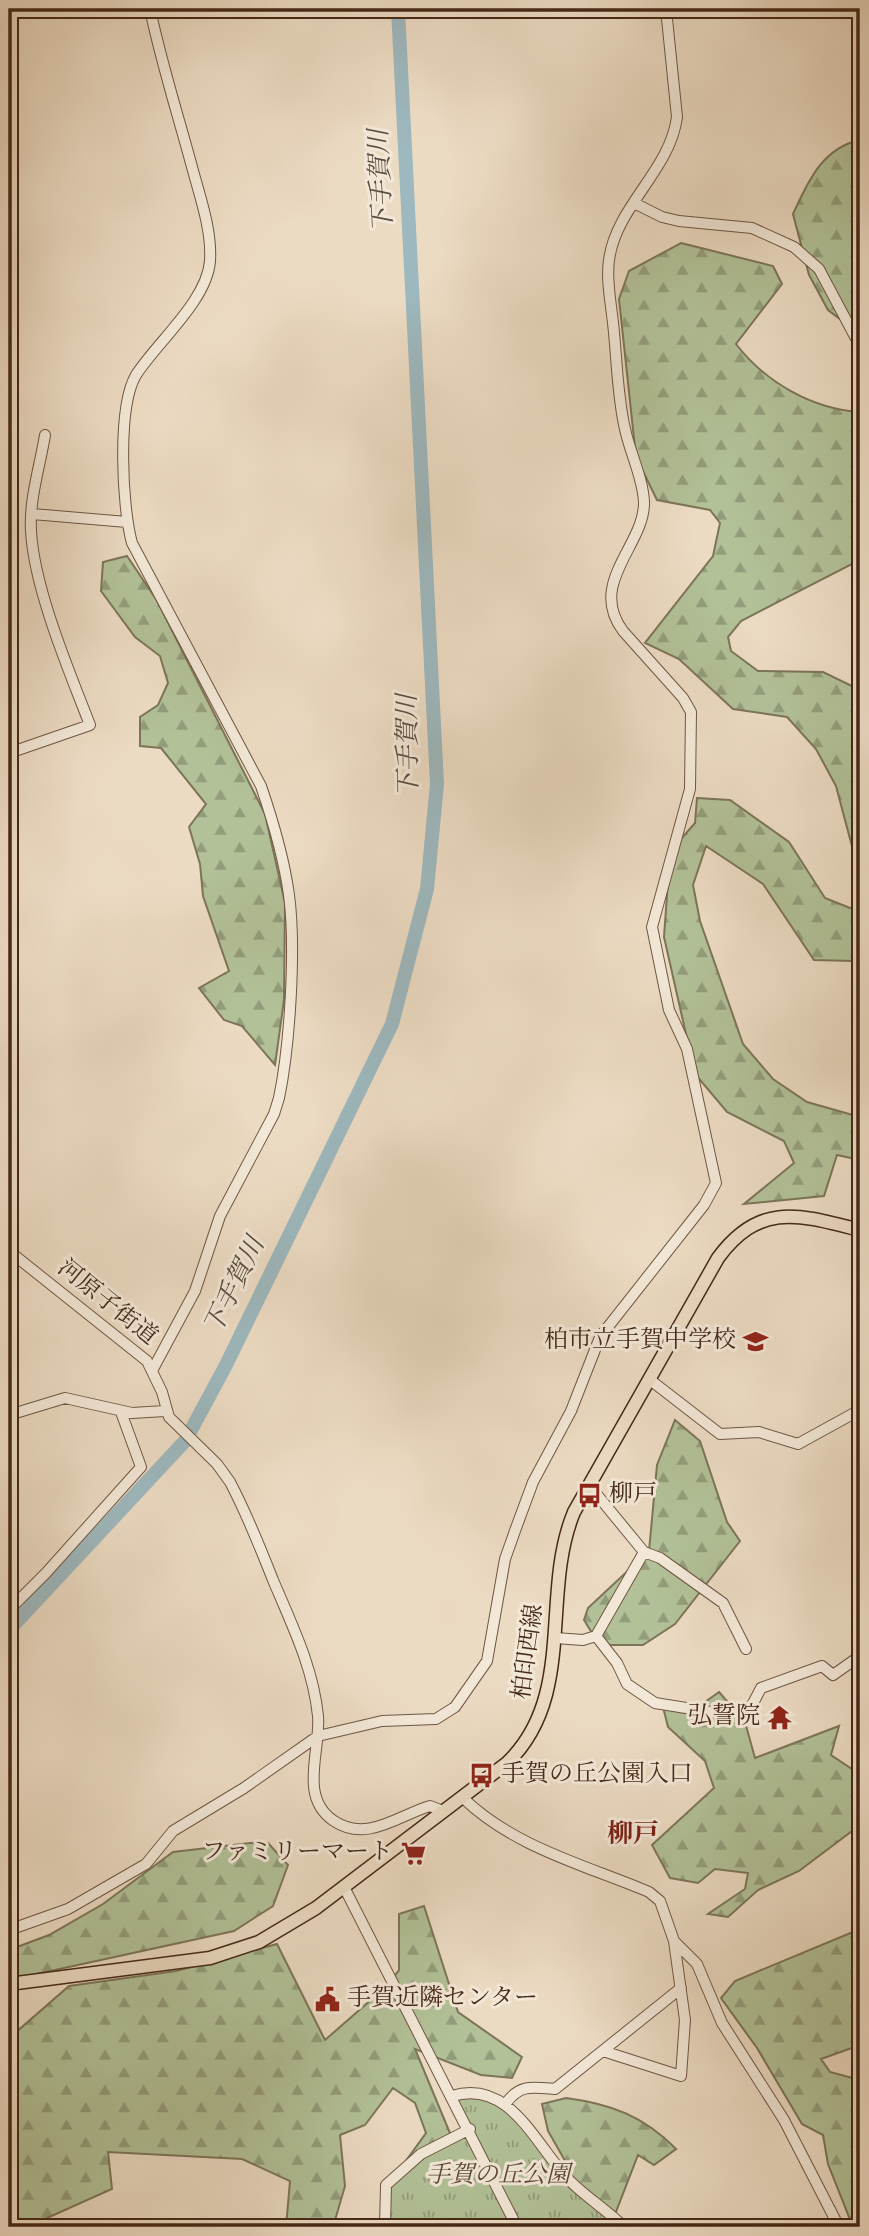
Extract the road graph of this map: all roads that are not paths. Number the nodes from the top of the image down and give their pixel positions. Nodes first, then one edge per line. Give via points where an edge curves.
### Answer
1 (150, 9) edge
2 (666, 9) edge
3 (634, 203) junction
4 (860, 346) edge
5 (45, 435) dead end
6 (32, 514) junction
7 (127, 522) junction
8 (9, 753) edge
9 (860, 1230) edge
10 (9, 1251) edge
11 (153, 1369) junction
12 (649, 1379) junction
13 (860, 1403) edge
14 (166, 1411) junction
15 (121, 1412) junction
16 (9, 1416) edge
17 (589, 1485) junction
18 (644, 1552) junction
19 (9, 1610) edge
20 (596, 1636) junction
21 (555, 1639) junction
22 (746, 1649) dead end
23 (860, 1656) edge
24 (318, 1736) junction
25 (462, 1797) junction
26 (443, 1811) junction
27 (344, 1887) junction
28 (9, 1930) edge
29 (674, 1941) junction
30 (9, 1984) edge
31 (681, 1988) junction
32 (603, 2051) junction
33 (452, 2096) junction
34 (506, 2103) junction
35 (470, 2129) junction
36 (385, 2227) edge
37 (517, 2227) edge
38 (624, 2227) edge
39 (839, 2227) edge

1 - 7 street via 206,223 210,263 186,310 138,372 128,393 124,440
2 - 3 street via 675,135
3 - 4 street via 662,217 752,229 794,247 819,269
3 - 24 street via 613,241 609,275 624,428 644,502 614,580 611,606 622,631 691,712 690,789 652,927 670,1010 687,1049 716,1184 600,1337 571,1411 520,1517 505,1559 487,1661 472,1686 455,1707 436,1719 382,1721
5 - 6 street
6 - 7 street
6 - 8 street via 39,573 65,662 90,725
7 - 11 street via 132,542 261,786 286,878 291,923 279,1098 211,1237 195,1292
9 - 12 main road, 柏印西線 via 788,1216 760,1220 738,1233 718,1258
10 - 11 street, 河原子街道
11 - 14 street, 河原子街道
12 - 13 street via 720,1434 759,1432 798,1444 858,1411
12 - 17 main road, 柏印西線
14 - 15 street
14 - 24 street, 河原子街道 via 218,1464 242,1505 305,1656 315,1694
15 - 16 street via 65,1398
15 - 19 street via 141,1467
17 - 18 street
17 - 21 main road, 柏印西線 via 566,1530
18 - 20 street
18 - 22 street via 660,1558 723,1603
20 - 21 street
20 - 23 street via 631,1690 654,1703 711,1712 749,1712 761,1688 822,1666 833,1675
21 - 25 main road, 柏印西線 via 548,1692 536,1726 518,1752
24 - 26 street, 河原子街道 via 316,1798 338,1824 363,1830 430,1806
24 - 28 street via 173,1831 146,1864 68,1909
25 - 26 main road, 柏印西線
25 - 29 street via 521,1841 649,1892 660,1901
26 - 27 main road, 柏印西線
27 - 30 main road, 柏印西線 via 278,1933 210,1958
27 - 33 street
29 - 31 street
29 - 39 street via 697,1964 722,2023 783,2120
31 - 32 street
31 - 32 street via 685,2043 681,2076
32 - 34 street via 555,2089 527,2086
33 - 34 street via 477,2092
33 - 35 street
34 - 38 street via 569,2180
35 - 36 street via 421,2154 386,2185
35 - 37 street

